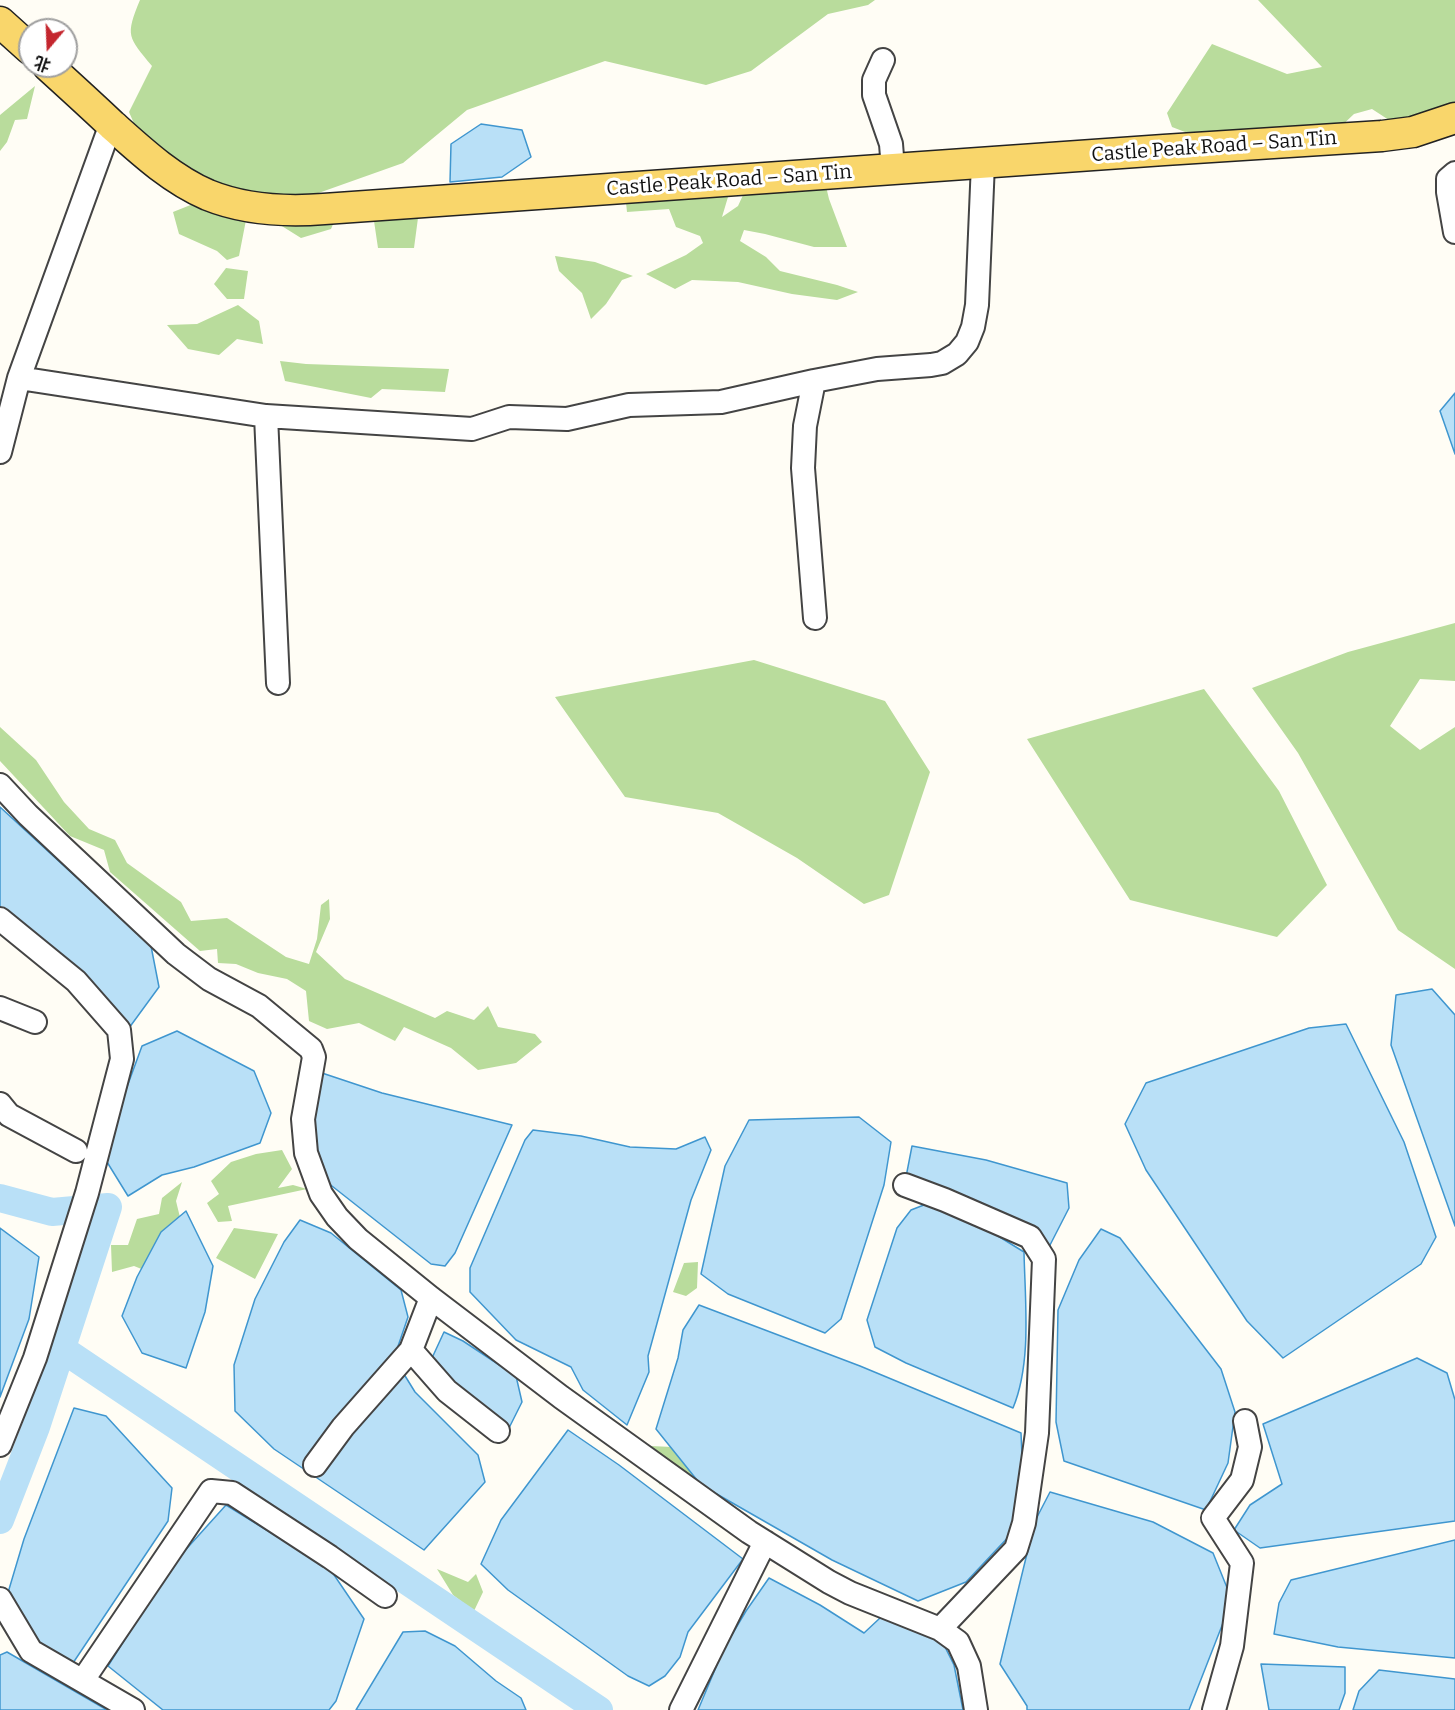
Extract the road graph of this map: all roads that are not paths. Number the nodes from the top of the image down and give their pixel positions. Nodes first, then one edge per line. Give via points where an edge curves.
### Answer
1 (0, 22) edge
2 (18, 38) edge
3 (883, 60) dead end
4 (61, 78) edge
5 (1455, 118) edge
6 (111, 124) junction
7 (983, 163) junction
8 (893, 169) junction
9 (1455, 173) edge
10 (1455, 232) edge
11 (19, 378) junction
12 (814, 381) junction
13 (266, 416) junction
14 (0, 452) edge
15 (814, 618) dead end
16 (278, 683) dead end
17 (0, 785) edge
18 (0, 919) edge
19 (0, 1008) edge
20 (35, 1022) dead end
21 (0, 1104) edge
22 (75, 1151) dead end
23 (905, 1185) dead end
24 (431, 1298) junction
25 (411, 1350) junction
26 (1245, 1422) dead end
27 (498, 1431) dead end
28 (0, 1445) edge
29 (315, 1465) dead end
30 (765, 1542) junction
31 (385, 1596) dead end
32 (0, 1599) edge
33 (940, 1629) junction
34 (82, 1680) junction
35 (133, 1710) edge
36 (681, 1710) edge
37 (976, 1710) edge
38 (1214, 1710) edge

1 - 2 main road
3 - 8 street via 874,80 874,95 891,144
4 - 6 main road, Castle Peak Road – San Tin
5 - 7 main road, Castle Peak Road – San Tin via 1413,132 1382,136
6 - 8 main road, Castle Peak Road – San Tin via 154,162 195,189 238,204 287,210
6 - 11 street
7 - 8 main road, Castle Peak Road – San Tin
7 - 12 street via 977,305 967,342 942,363 877,369
9 - 10 street via 1448,179 1448,192
11 - 13 street
11 - 14 street
12 - 13 street via 721,402 629,405 567,419 509,417 472,429
12 - 15 street via 805,426 803,468
13 - 16 street
17 - 24 street via 176,954 209,979 259,1006 311,1049 314,1057 303,1119 306,1154 321,1194 358,1239
18 - 28 street via 76,981 119,1029 123,1059 87,1193 34,1358
19 - 20 street
21 - 22 street via 9,1115
23 - 33 street via 1030,1237 1044,1259 1037,1433 1024,1523 1016,1549
24 - 25 street
24 - 30 street via 561,1397
25 - 27 street via 447,1391
25 - 29 street
26 - 38 street via 1250,1447 1242,1480 1213,1518 1242,1563 1232,1646
30 - 33 street via 850,1593
30 - 36 street
31 - 34 street via 232,1493 211,1491
32 - 34 street via 31,1651
33 - 37 street via 958,1642 966,1658
34 - 35 street

